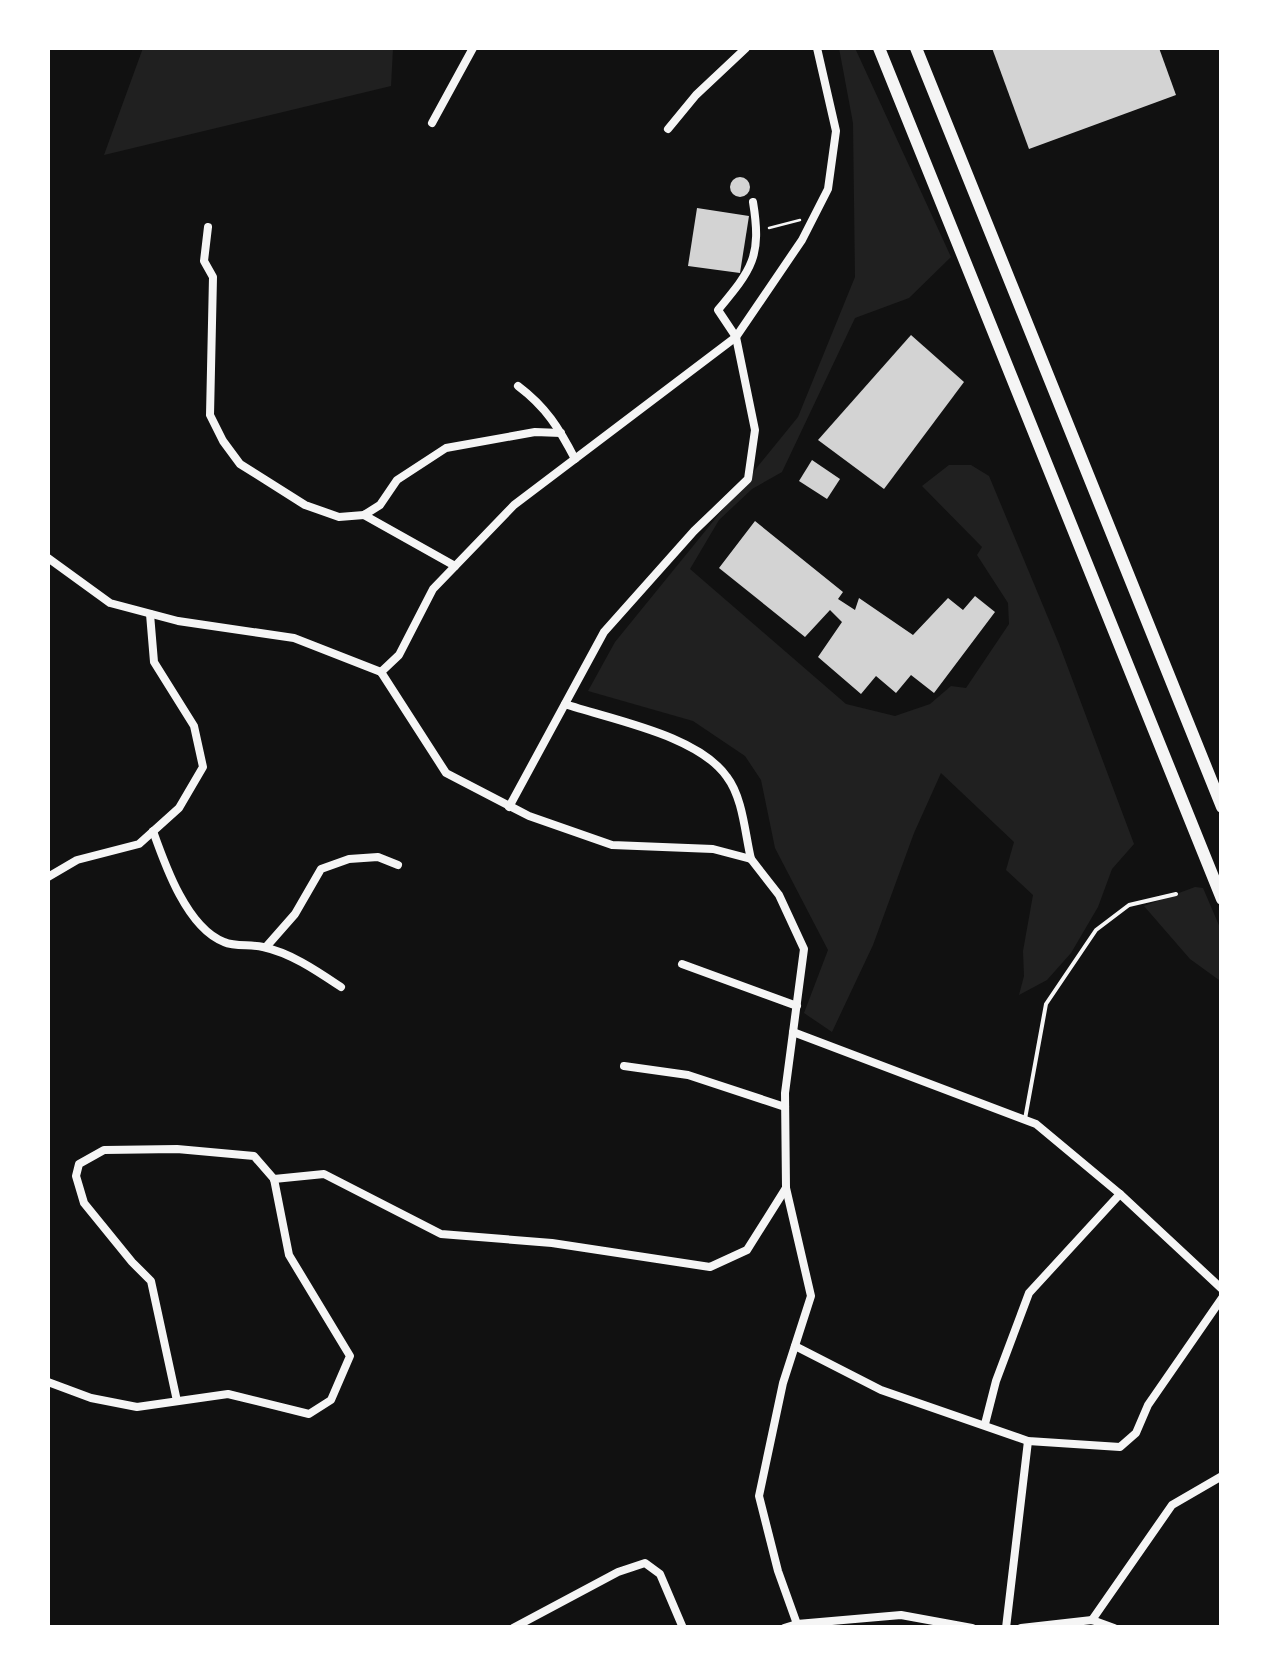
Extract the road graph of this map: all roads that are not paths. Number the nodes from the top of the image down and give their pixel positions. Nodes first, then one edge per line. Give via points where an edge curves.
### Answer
1 (474, 48) edge
2 (746, 48) edge
3 (817, 48) edge
4 (878, 48) edge
5 (916, 48) edge
6 (432, 124) dead end
7 (668, 130) dead end
8 (753, 202) dead end
9 (208, 227) dead end
10 (736, 337) junction
11 (518, 386) dead end
12 (562, 433) junction
13 (574, 459) junction
14 (364, 515) junction
15 (48, 558) edge
16 (455, 566) junction
17 (150, 614) junction
18 (381, 672) junction
19 (566, 704) junction
20 (509, 806) junction
21 (1222, 808) edge
22 (153, 831) junction
23 (751, 860) junction
24 (398, 865) dead end
25 (48, 876) edge
26 (1176, 894) dead end
27 (1222, 899) edge
28 (266, 947) junction
29 (682, 964) dead end
30 (340, 987) dead end
31 (797, 1006) junction
32 (793, 1032) junction
33 (624, 1066) dead end
34 (785, 1107) junction
35 (1025, 1120) junction
36 (274, 1179) junction
37 (786, 1188) junction
38 (1120, 1194) junction
39 (1222, 1290) edge
40 (1222, 1298) edge
41 (795, 1346) junction
42 (48, 1382) edge
43 (176, 1402) junction
44 (985, 1424) junction
45 (1028, 1441) junction
46 (1222, 1476) edge
47 (1092, 1620) junction
48 (797, 1624) junction
49 (513, 1628) edge
50 (683, 1628) edge
51 (784, 1628) edge
52 (972, 1628) edge
53 (1006, 1628) edge
54 (1021, 1628) edge
55 (1114, 1628) edge

1 - 6 street
2 - 7 street
3 - 10 street via 836,131 828,190
4 - 27 highway
5 - 21 highway
8 - 10 street via 758,231 750,272 718,310
9 - 14 street via 210,414 222,440 240,464 306,505 340,517
10 - 13 street
10 - 19 street via 755,430 748,479 604,632
11 - 12 street via 542,404
12 - 13 street
12 - 14 street via 446,448 397,480
13 - 16 street via 514,505
14 - 16 street
15 - 17 street via 110,604
16 - 18 street via 433,588 399,655
17 - 18 street via 294,638
17 - 22 street via 154,662 194,726 204,767 179,808
18 - 20 street via 446,773
19 - 20 street
19 - 23 street via 694,747 734,789
20 - 23 street via 612,845 712,849
22 - 25 street via 139,844 77,860
22 - 28 street via 169,878 198,922 223,942
23 - 31 street via 779,895 804,949
24 - 28 street via 378,857 322,869
26 - 35 lane via 1129,905 1096,930 1046,1004
28 - 30 street
29 - 31 street
31 - 32 street
32 - 34 street
32 - 35 street
33 - 34 street via 688,1075
34 - 37 street
35 - 38 street
36 - 37 street via 324,1174 441,1234 710,1266 747,1250
36 - 43 street via 288,1255 350,1356 331,1400 309,1414 228,1394
36 - 43 street via 254,1156 176,1149 104,1150 79,1164 84,1202 151,1281
37 - 41 street via 812,1296
38 - 39 street
38 - 44 street via 1030,1293
40 - 45 street via 1136,1433 1120,1447
41 - 44 street via 881,1390
41 - 48 street via 759,1496
42 - 43 street via 138,1408
44 - 45 street
45 - 53 street
46 - 47 street via 1172,1505
47 - 54 street
47 - 55 street
48 - 51 street
48 - 52 street via 901,1615
49 - 50 street via 644,1563 660,1574

